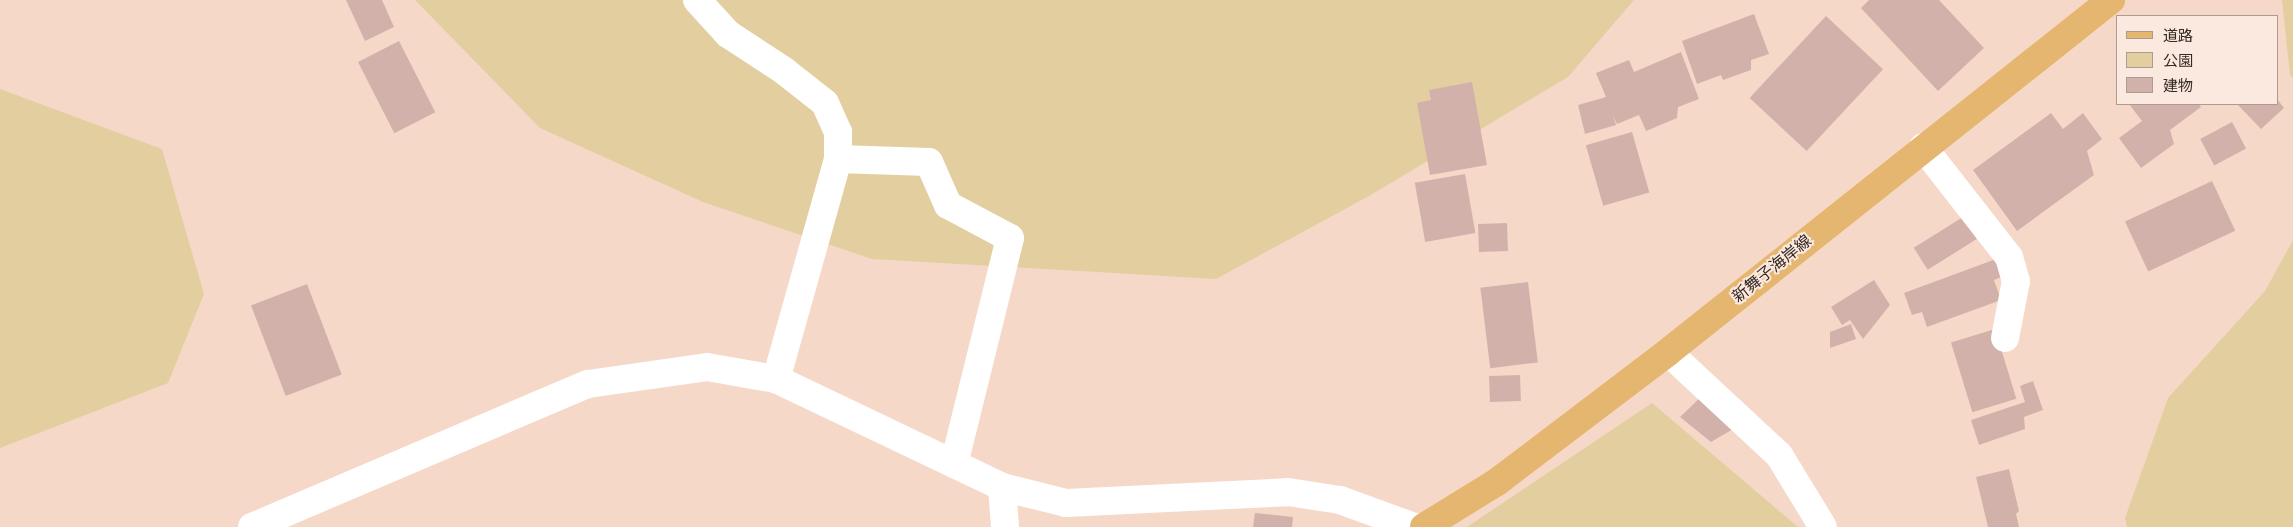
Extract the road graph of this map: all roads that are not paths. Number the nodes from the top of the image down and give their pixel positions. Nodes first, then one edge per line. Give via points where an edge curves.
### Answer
1 (697, 0) edge
2 (2111, 0) edge
3 (1923, 147) junction
4 (838, 159) junction
5 (2005, 338) dead end
6 (1668, 352) junction
7 (776, 379) junction
8 (954, 464) junction
9 (1002, 487) junction
10 (252, 527) edge
11 (1004, 527) edge
12 (1414, 527) edge
13 (1424, 527) edge
14 (1824, 527) edge

1 - 4 street via 728,34 825,103 838,132
2 - 3 main road, 新舞子海岸線
3 - 5 street via 2010,256 2016,281
3 - 6 main road, 新舞子海岸線
4 - 7 street
4 - 8 street via 929,162 948,205 1010,238
6 - 13 main road, 新舞子海岸線 via 1497,482
6 - 14 street via 1780,455
7 - 8 street
7 - 10 street via 707,366 588,384
8 - 9 street
9 - 11 street
9 - 12 street via 1066,503 1288,492 1340,500

